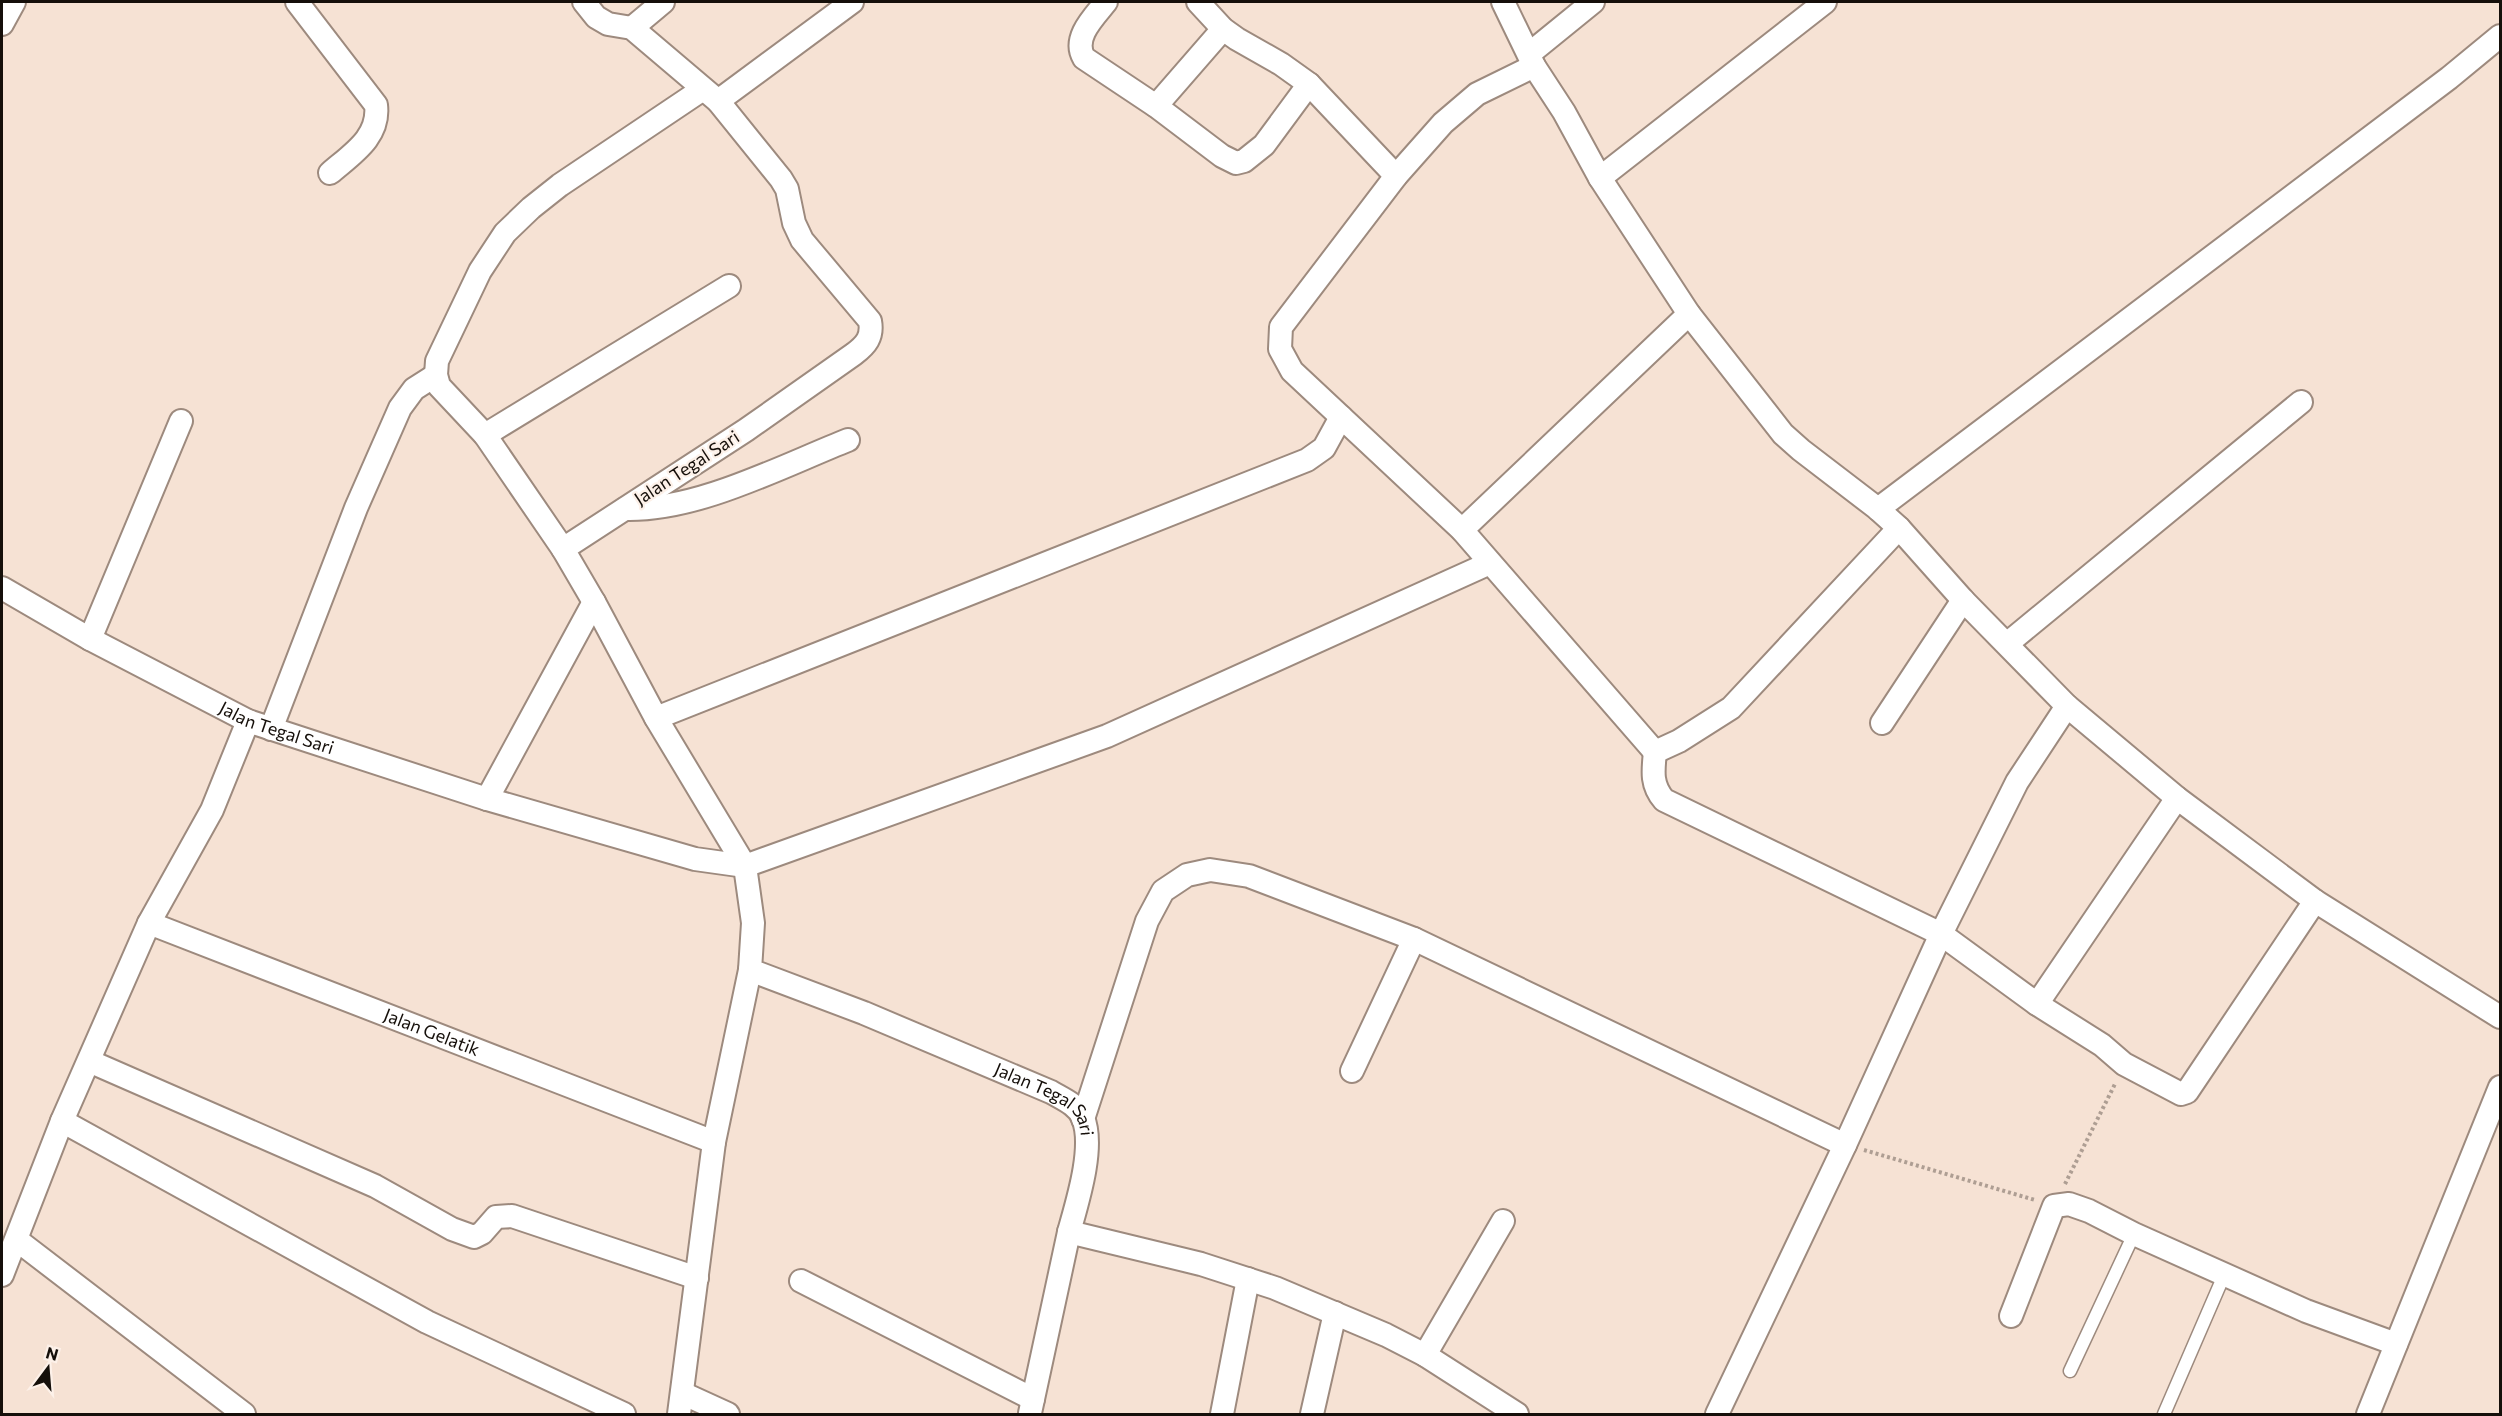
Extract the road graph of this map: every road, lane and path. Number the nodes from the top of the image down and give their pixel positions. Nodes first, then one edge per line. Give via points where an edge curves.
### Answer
1 (14, 2) edge
2 (297, 2) edge
3 (584, 2) edge
4 (663, 2) edge
5 (852, 2) edge
6 (1106, 2) edge
7 (1198, 2) edge
8 (1503, 2) edge
9 (1593, 2) edge
10 (1825, 2) edge
11 (2, 24) edge
12 (632, 28) junction
13 (1223, 29) junction
14 (2500, 36) edge
15 (1531, 60) junction
16 (1309, 84) junction
17 (711, 95) junction
18 (1156, 106) junction
19 (330, 173) dead end
20 (1396, 176) junction
21 (1600, 178) junction
22 (729, 286) dead end
23 (1689, 314) junction
24 (436, 375) junction
25 (2301, 402) dead end
26 (1341, 417) junction
27 (180, 421) dead end
28 (485, 435) junction
29 (848, 440) dead end
30 (625, 509) junction
31 (1878, 509) junction
32 (1899, 528) junction
33 (1462, 530) junction
34 (563, 549) junction
35 (1490, 563) junction
36 (2, 588) edge
37 (1963, 600) junction
38 (594, 602) junction
39 (90, 639) junction
40 (2008, 643) junction
41 (2067, 706) junction
42 (656, 718) junction
43 (248, 721) junction
44 (1882, 723) dead end
45 (271, 729) junction
46 (1654, 752) junction
47 (2177, 798) junction
48 (487, 799) junction
49 (745, 866) junction
50 (2315, 901) junction
51 (149, 923) junction
52 (1941, 934) junction
53 (1414, 939) junction
54 (750, 970) junction
55 (2037, 1004) junction
56 (2500, 1017) edge
57 (89, 1061) junction
58 (2124, 1064) junction
59 (1352, 1071) dead end
60 (2500, 1087) edge
61 (1083, 1119) junction
62 (62, 1121) junction
63 (714, 1142) junction
64 (1845, 1145) junction
65 (2054, 1206) junction
66 (1503, 1221) dead end
67 (1069, 1232) junction
68 (2134, 1234) junction
69 (17, 1240) junction
70 (2225, 1273) junction
71 (2, 1275) edge
72 (697, 1278) junction
73 (1248, 1279) junction
74 (801, 1281) dead end
75 (1335, 1313) junction
76 (2011, 1316) dead end
77 (2396, 1344) junction
78 (1425, 1355) junction
79 (2070, 1371) dead end
80 (680, 1403) edge
81 (1031, 1407) edge
82 (244, 1414) edge
83 (624, 1414) edge
84 (728, 1414) edge
85 (1221, 1414) edge
86 (1312, 1414) edge
87 (1517, 1414) edge
88 (1717, 1414) edge
89 (2164, 1414) edge
90 (2368, 1414) edge

1 - 11 street
2 - 19 street via 376,105 374,129
3 - 12 street via 608,24
4 - 12 street
5 - 17 street
6 - 18 street via 1080,39 1080,51 1084,58
7 - 13 street
8 - 15 street
9 - 15 street
10 - 21 street
12 - 17 street, Jalan Tegal Sari
13 - 16 street
13 - 18 street
14 - 31 street
15 - 20 street via 1468,101
15 - 21 street
16 - 18 street via 1264,145 1244,162 1236,163 1204,144
16 - 20 street
17 - 24 street via 560,185 505,233 480,271 437,361
17 - 30 street, Jalan Tegal Sari via 782,179 802,240 870,321 870,336 865,345 824,375
20 - 26 street via 1281,327 1283,358
21 - 23 street
22 - 28 street
23 - 31 street via 1783,434
23 - 33 street
24 - 28 street via 439,386
24 - 45 street via 414,389 400,408 356,508
25 - 40 street
26 - 33 street
26 - 42 street via 1324,448 1307,460
27 - 39 street
28 - 34 street
29 - 30 street via 709,495 658,509
30 - 34 street, Jalan Tegal Sari
31 - 32 street
32 - 37 street
32 - 46 street via 1731,708
33 - 35 street
34 - 38 street
35 - 46 street
35 - 49 street via 1107,735
36 - 39 street, Jalan Tegal Sari
37 - 40 street
37 - 44 street
38 - 42 street
38 - 48 street
39 - 43 street, Jalan Tegal Sari
40 - 41 street
41 - 47 street
41 - 52 street via 2017,782
42 - 49 street
43 - 45 street, Jalan Tegal Sari
43 - 51 street via 212,810
45 - 48 street, Jalan Tegal Sari
46 - 52 street via 1653,780 1664,800
47 - 50 street
47 - 55 street
48 - 49 street, Jalan Tegal Sari via 695,859
49 - 54 street via 753,923
50 - 56 street
50 - 58 street via 2187,1092 2181,1094
51 - 57 street
51 - 63 street, Jalan Gelatik
52 - 55 street
52 - 64 street
53 - 59 street
53 - 61 street via 1249,876 1210,870 1181,878 1163,891 1148,921
53 - 64 street
54 - 61 street, Jalan Tegal Sari via 1052,1092 1077,1108
54 - 63 street
55 - 58 street via 2102,1045
57 - 62 street
57 - 72 street via 375,1186 474,1237 496,1217 512,1216
58 - 65 path
60 - 77 street
61 - 67 street, Jalan Tegal Sari via 1085,1158
62 - 69 street
62 - 83 street via 427,1322
63 - 72 street
64 - 65 path
64 - 88 street
65 - 68 street via 2079,1207
65 - 76 street
66 - 78 street
67 - 73 street
67 - 81 street, Jalan Tegal Sari
68 - 70 street
68 - 79 lane
69 - 71 street
69 - 82 street
70 - 77 street via 2306,1311
70 - 89 lane
72 - 80 street
73 - 75 street
73 - 85 street
74 - 81 street
75 - 78 street
75 - 86 street
77 - 90 street
78 - 87 street
80 - 84 street

